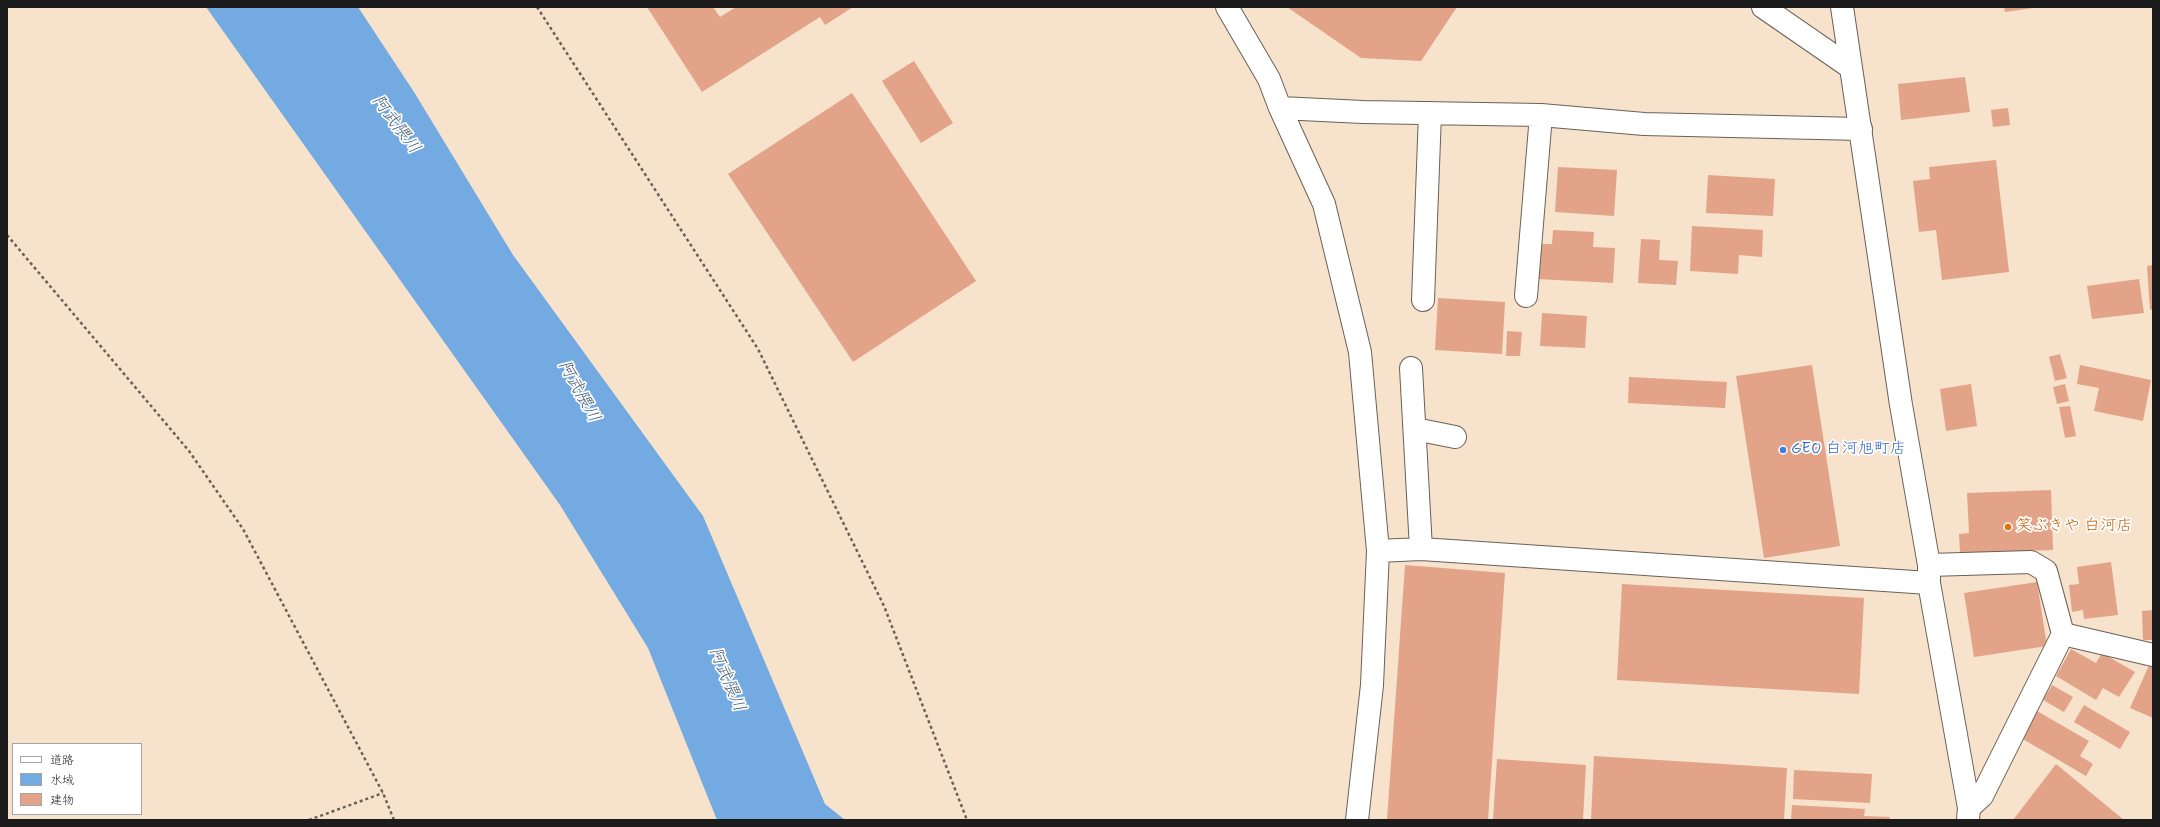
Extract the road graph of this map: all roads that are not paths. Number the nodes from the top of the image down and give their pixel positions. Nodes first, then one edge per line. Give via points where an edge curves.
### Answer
1 (1227, 7) edge
2 (1763, 7) edge
3 (1842, 7) edge
4 (1850, 66) junction
5 (1280, 108) junction
6 (1430, 113) junction
7 (1541, 115) junction
8 (1861, 129) junction
9 (1526, 296) dead end
10 (1423, 300) dead end
11 (1411, 368) dead end
12 (1415, 429) junction
13 (1455, 437) dead end
14 (1421, 548) junction
15 (1378, 551) junction
16 (1929, 574) junction
17 (2063, 634) junction
18 (2153, 655) edge
19 (1968, 814) edge
20 (1358, 820) edge

1 - 5 street via 1269,79
2 - 4 street
3 - 4 street
4 - 8 street
5 - 6 street
5 - 15 street via 1324,204 1360,352
6 - 7 street
6 - 10 street
7 - 8 street via 1644,124
7 - 9 street
8 - 16 street via 1901,405
11 - 12 street
12 - 13 street
12 - 14 street
14 - 15 street
14 - 16 street
15 - 20 street via 1372,685
16 - 17 street via 2031,562 2046,571
16 - 19 street
17 - 18 street
17 - 19 street via 1982,796

